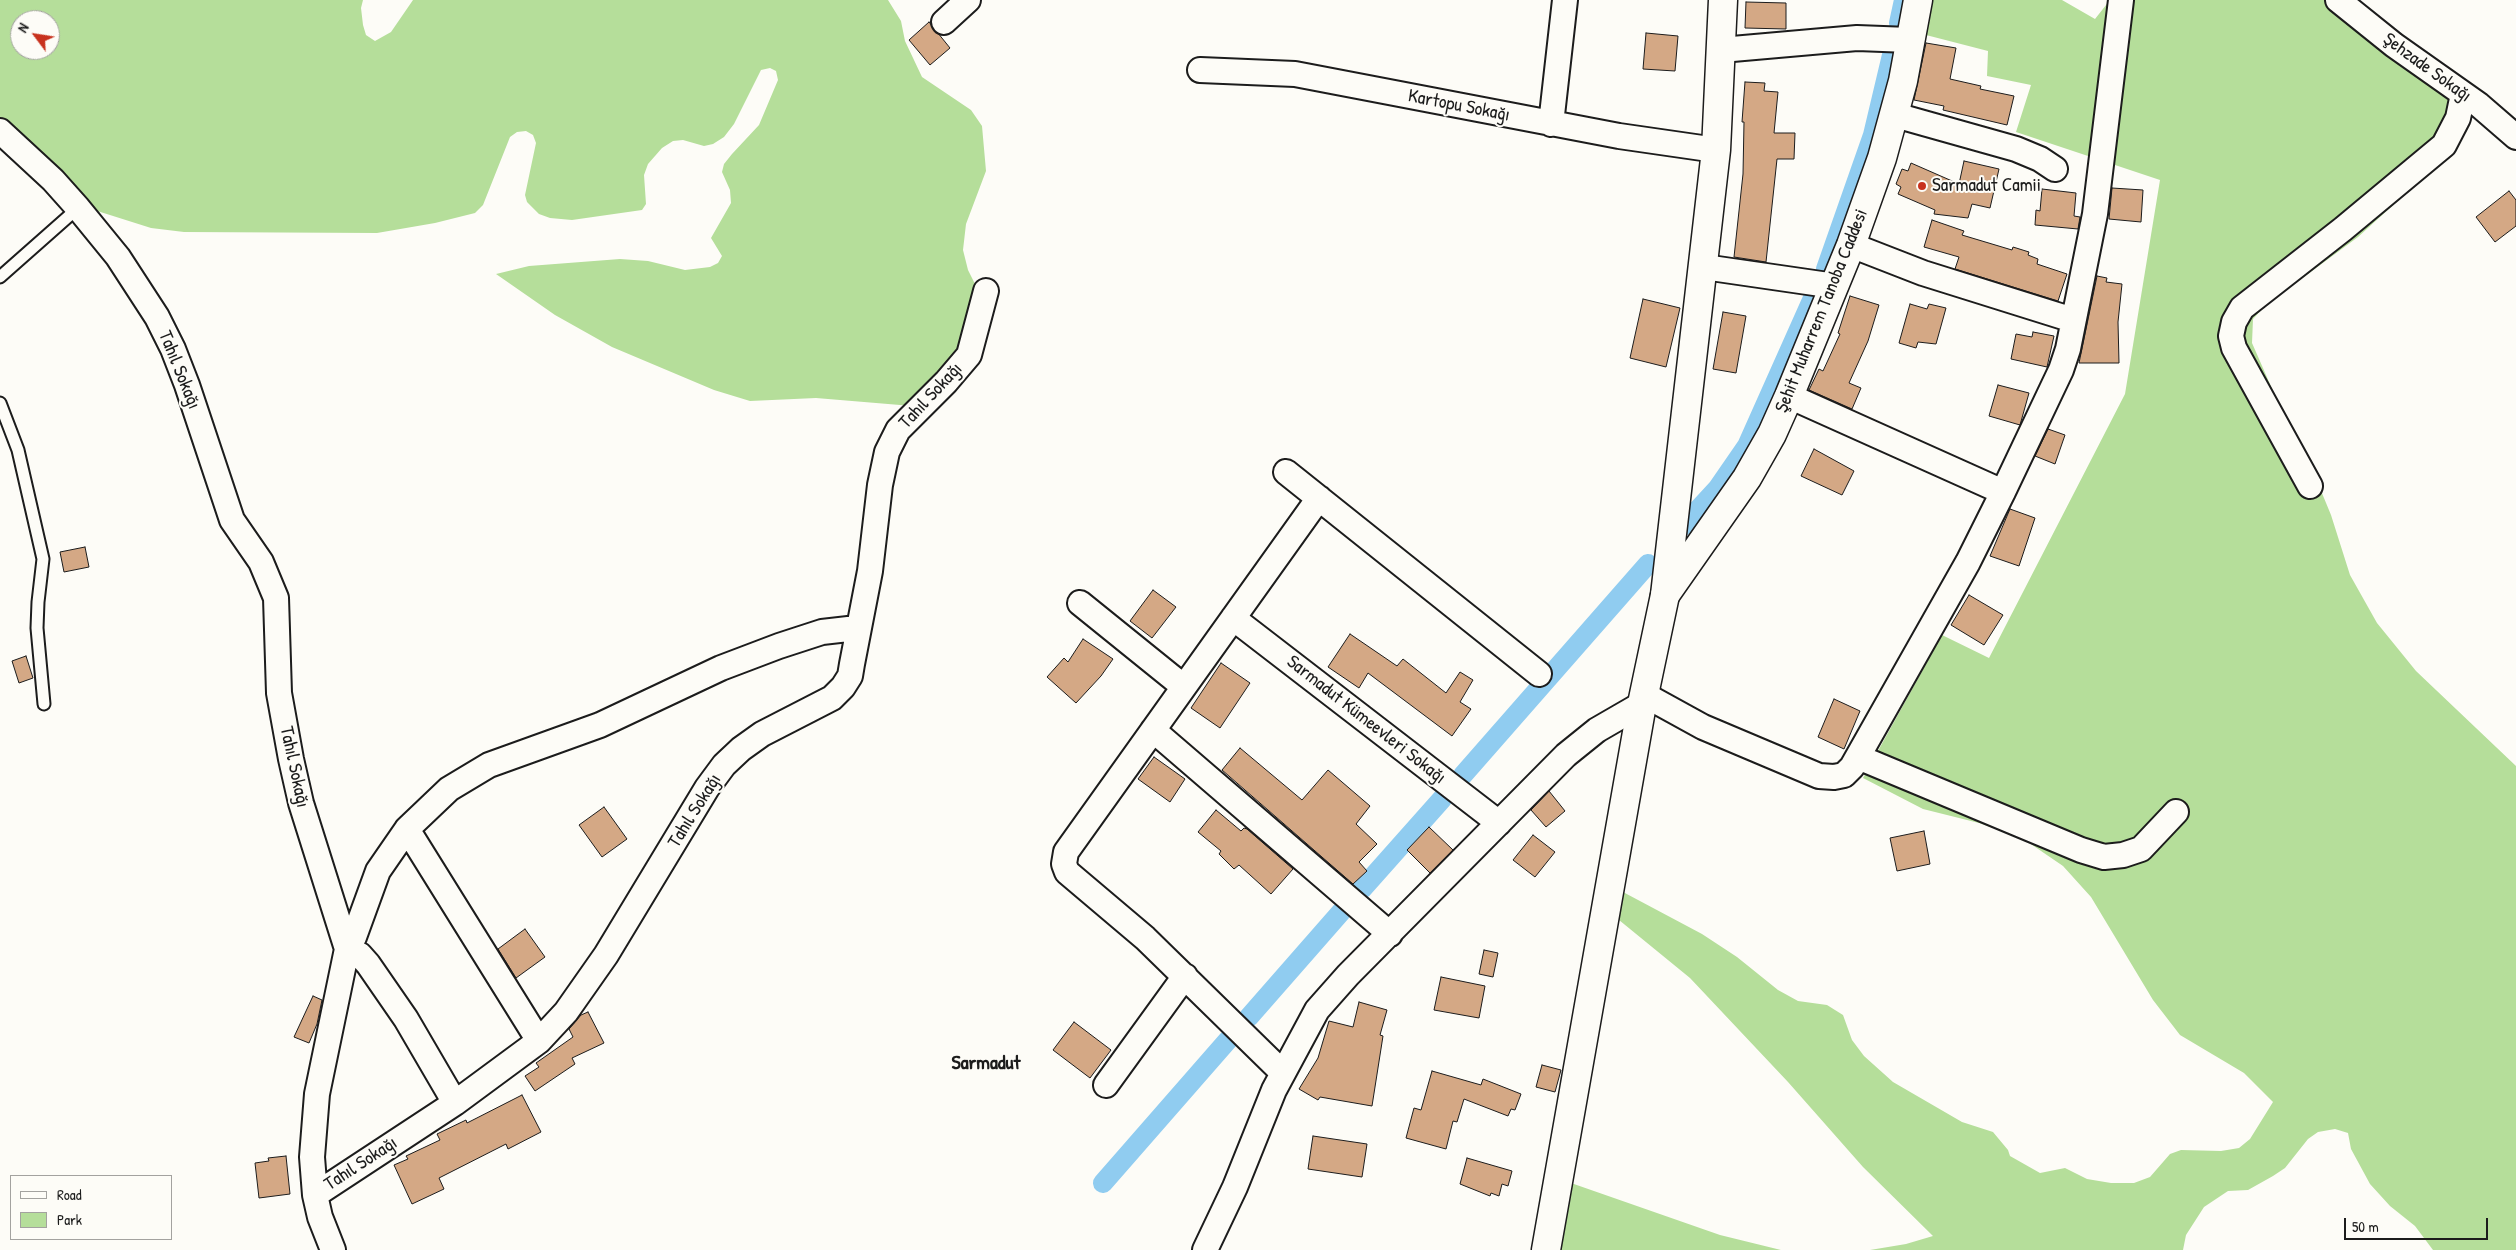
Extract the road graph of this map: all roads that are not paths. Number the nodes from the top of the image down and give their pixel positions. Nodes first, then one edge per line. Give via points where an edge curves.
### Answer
1 (968, 0) edge
2 (1565, 0) edge
3 (1723, 0) edge
4 (1918, 0) edge
5 (2121, 0) edge
6 (2338, 0) edge
7 (944, 22) dead end
8 (1909, 40) junction
9 (1721, 50) junction
10 (1200, 70) dead end
11 (2463, 94) junction
12 (1895, 115) junction
13 (1551, 124) junction
14 (0, 131) edge
15 (2516, 137) edge
16 (1716, 150) junction
17 (2055, 169) dead end
18 (78, 208) junction
19 (1851, 245) junction
20 (1704, 267) junction
21 (0, 277) edge
22 (1835, 286) junction
23 (986, 291) dead end
24 (2073, 320) junction
25 (1789, 396) junction
26 (0, 403) edge
27 (1286, 472) dead end
28 (2310, 486) dead end
29 (2003, 492) junction
30 (1319, 498) junction
31 (1665, 595) junction
32 (1080, 603) dead end
33 (1233, 618) junction
34 (857, 628) junction
35 (1539, 674) dead end
36 (1184, 687) junction
37 (1642, 699) junction
38 (44, 704) dead end
39 (1153, 730) junction
40 (1858, 756) junction
41 (2176, 812) dead end
42 (1499, 823) junction
43 (407, 829) junction
44 (1390, 934) junction
45 (347, 949) junction
46 (1185, 976) junction
47 (539, 1041) junction
48 (1283, 1073) junction
49 (1106, 1085) dead end
50 (455, 1103) junction
51 (315, 1195) junction
52 (333, 1250) edge
53 (1204, 1250) edge
54 (1546, 1250) edge

1 - 7 street
2 - 13 street
3 - 9 main road
4 - 8 main road, Şehit Muharrem Tanoba Caddesi
5 - 24 street via 2095,214
6 - 11 street, Şehzade Sokağı
8 - 9 street via 1857,38
8 - 12 main road, Şehit Muharrem Tanoba Caddesi
9 - 16 main road
10 - 13 street, Kartopu Sokağı via 1295,74
11 - 15 street, Şehzade Sokağı
11 - 28 street via 2458,118 2444,144 2242,308 2234,322 2234,348
12 - 17 street via 2016,149
12 - 19 main road, Şehit Muharrem Tanoba Caddesi
13 - 16 street, Kartopu Sokağı
14 - 18 street, Tahıl Sokağı
16 - 20 main road
18 - 21 lane
18 - 45 street, Tahıl Sokağı via 118,257 157,317 187,386 232,520 261,562 276,598 279,693 291,759 301,803
19 - 22 main road, Şehit Muharrem Tanoba Caddesi
19 - 24 street via 1923,273
20 - 22 street
20 - 31 main road
22 - 25 main road, Şehit Muharrem Tanoba Caddesi
23 - 34 street, Tahıl Sokağı via 969,355 898,430 887,452 870,571
24 - 29 street via 2061,370
25 - 29 street
25 - 31 main road, Şehit Muharrem Tanoba Caddesi via 1747,478
26 - 38 lane via 18,450 43,558 37,628
27 - 30 street
29 - 40 street via 1968,562
30 - 33 street
30 - 35 street
31 - 37 main road
32 - 36 street
33 - 36 street
33 - 42 street, Sarmadut Kümeevleri Sokağı
34 - 43 street via 822,632 762,652 600,725 488,765 449,789
34 - 47 street, Tahıl Sokağı via 850,676 843,687 832,698 762,734 724,766 707,788 606,955 566,1012
36 - 39 street
37 - 40 street via 1819,776 1844,775
37 - 42 street via 1566,755
37 - 54 main road
39 - 44 street
39 - 46 street via 1066,852 1064,864 1066,872
40 - 41 street via 2104,857 2123,856 2141,849
42 - 44 street
43 - 45 street via 378,870
43 - 47 street
44 - 48 street via 1318,1010
45 - 50 street via 360,955 378,978
45 - 51 street, Tahıl Sokağı via 317,1094 312,1157
46 - 48 street
46 - 49 street
47 - 50 street, Tahıl Sokağı
48 - 53 street via 1235,1187
50 - 51 street, Tahıl Sokağı
51 - 52 street

